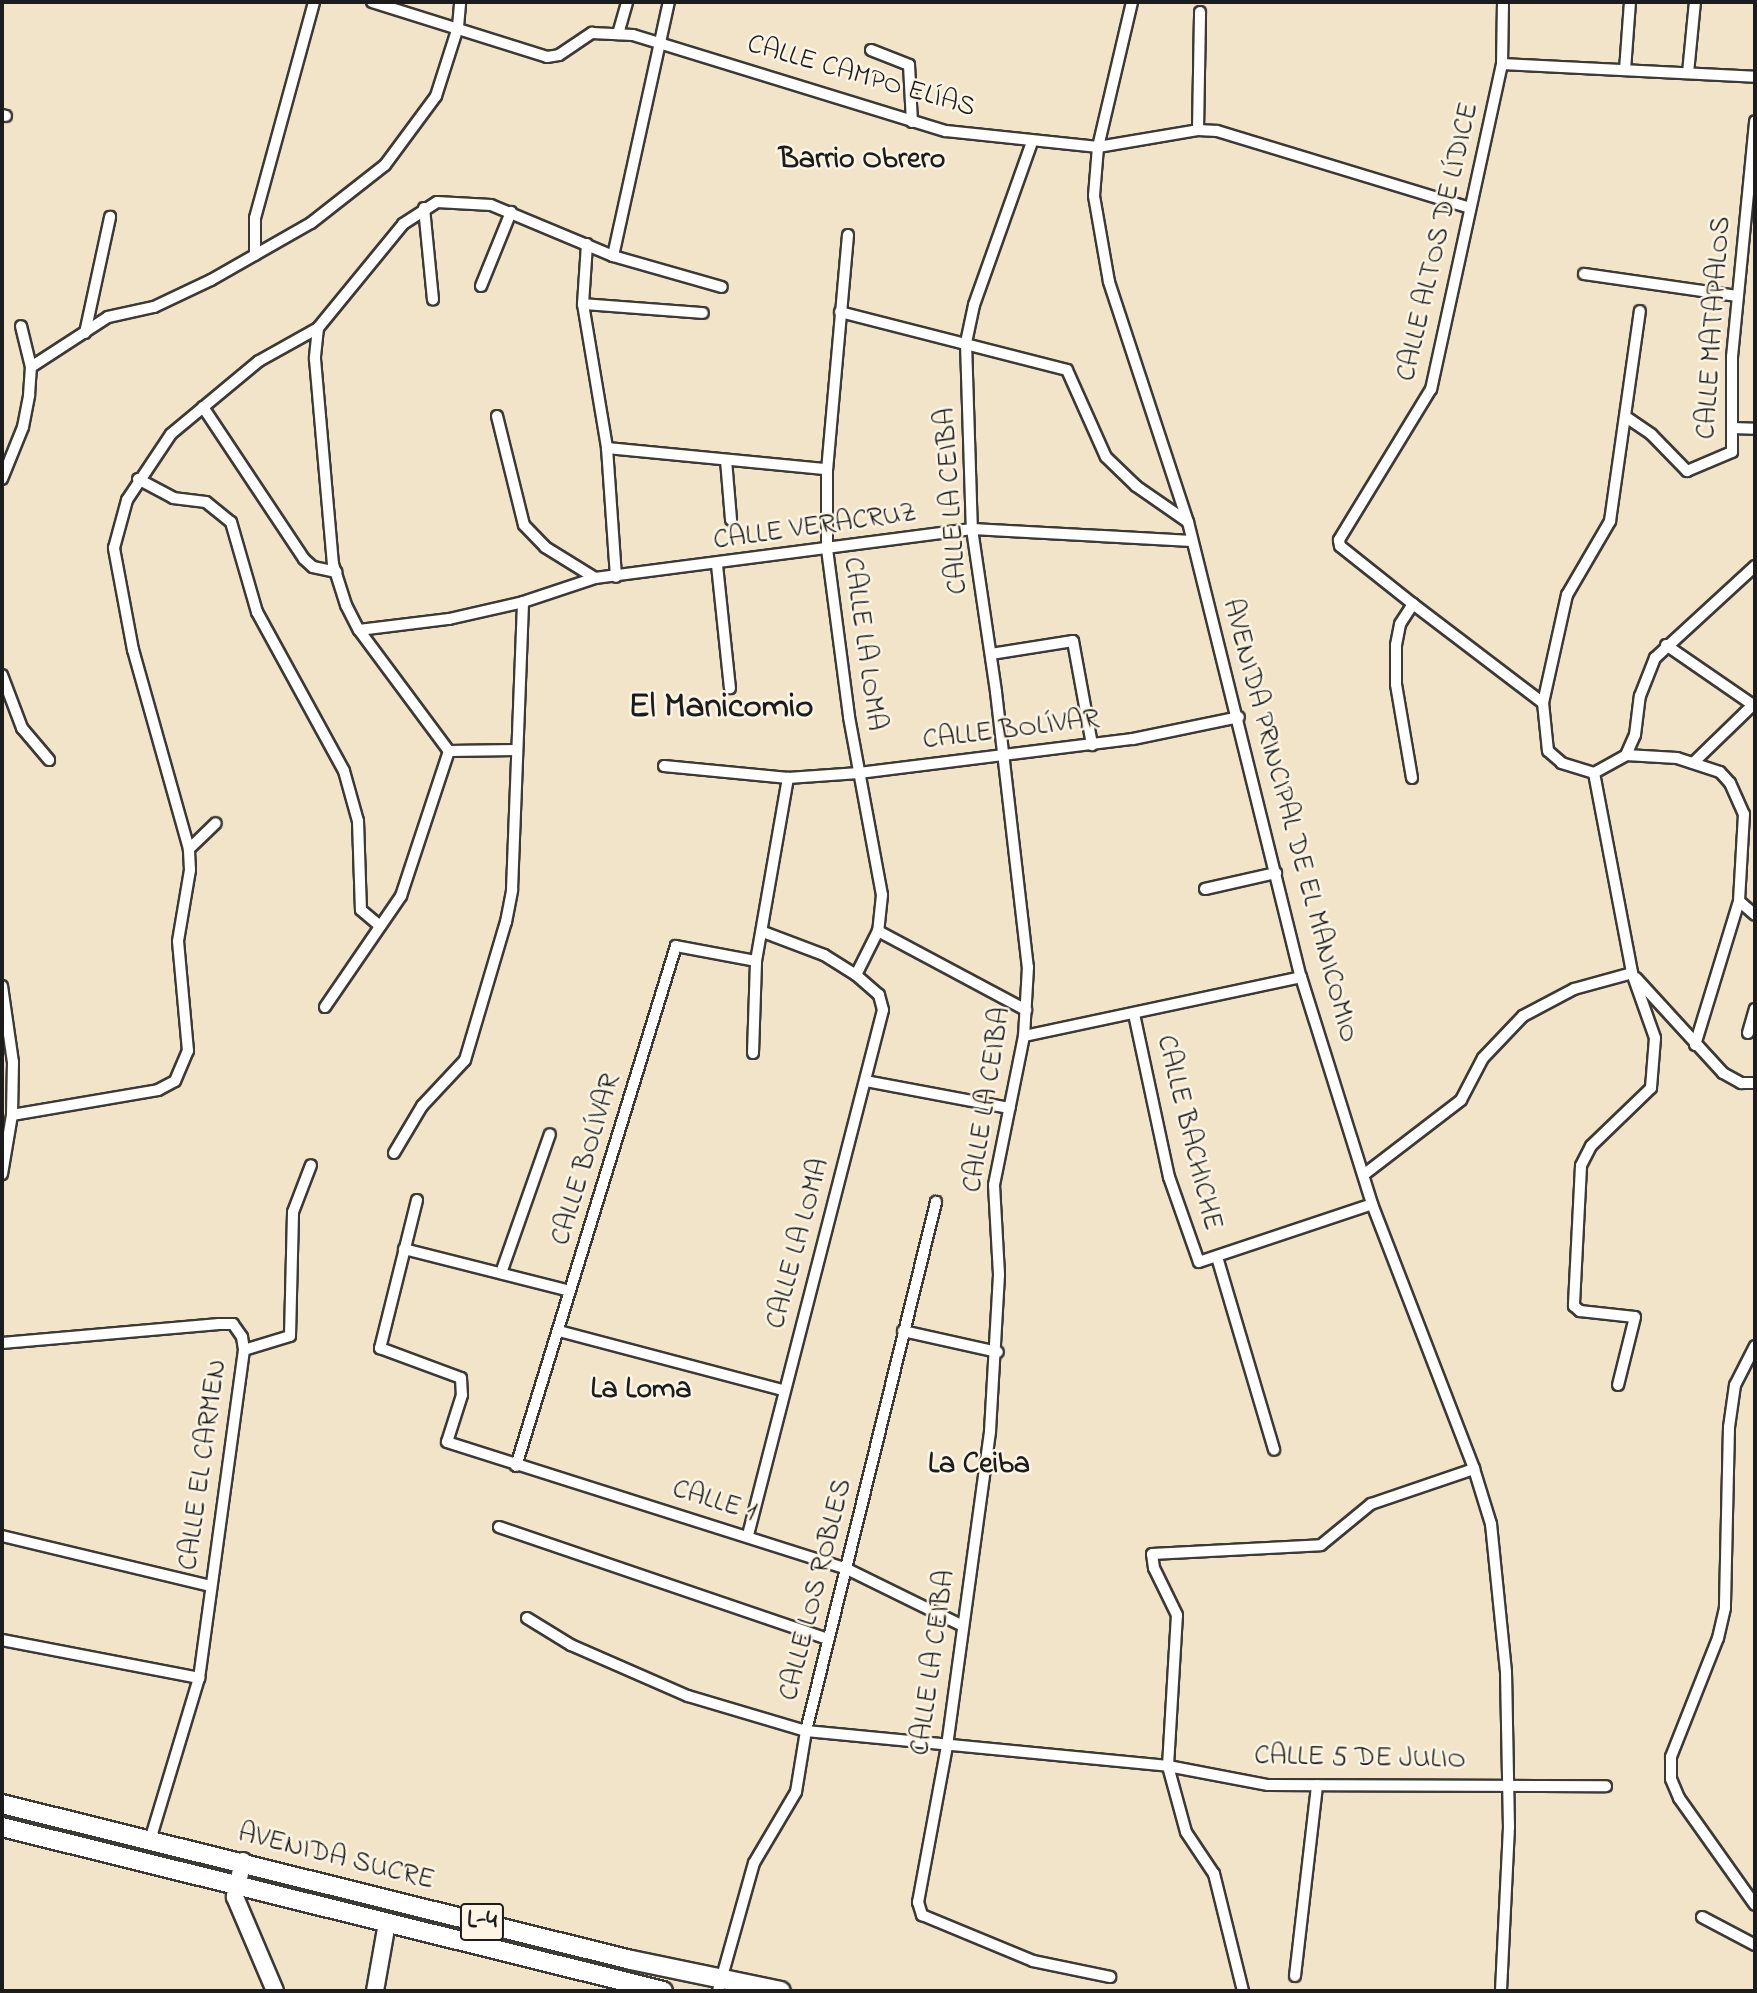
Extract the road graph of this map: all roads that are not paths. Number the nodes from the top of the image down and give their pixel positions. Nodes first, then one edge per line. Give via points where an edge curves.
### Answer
1 (314, 2) edge
2 (372, 2) edge
3 (460, 2) edge
4 (627, 2) edge
5 (669, 2) edge
6 (1132, 2) edge
7 (1503, 2) edge
8 (1630, 2) edge
9 (1695, 2) edge
10 (1200, 12) dead end
11 (458, 27) junction
12 (618, 34) junction
13 (661, 42) junction
14 (871, 50) dead end
15 (1502, 64) junction
16 (1625, 70) junction
17 (1688, 74) junction
18 (1755, 77) edge
19 (1755, 121) edge
20 (912, 122) junction
21 (1198, 130) junction
22 (1755, 130) edge
23 (1032, 142) junction
24 (1098, 147) junction
25 (425, 208) junction
26 (1471, 208) junction
27 (511, 212) junction
28 (110, 216) dead end
29 (848, 234) dead end
30 (587, 244) junction
31 (255, 255) junction
32 (613, 256) junction
33 (1584, 274) dead end
34 (481, 286) dead end
35 (722, 287) dead end
36 (1737, 296) junction
37 (433, 300) dead end
38 (583, 304) junction
39 (1640, 311) dead end
40 (840, 312) junction
41 (704, 313) dead end
42 (21, 326) dead end
43 (318, 328) junction
44 (85, 333) junction
45 (966, 343) junction
46 (31, 367) junction
47 (203, 407) junction
48 (497, 416) dead end
49 (1626, 417) junction
50 (1732, 428) junction
51 (1755, 429) edge
52 (607, 448) junction
53 (726, 460) junction
54 (827, 469) junction
55 (2, 479) edge
56 (138, 479) junction
57 (731, 520) dead end
58 (1188, 522) junction
59 (972, 529) junction
60 (1192, 541) junction
61 (827, 548) junction
62 (717, 565) junction
63 (1755, 566) edge
64 (336, 572) junction
65 (616, 577) junction
66 (595, 578) junction
67 (523, 602) junction
68 (1413, 604) junction
69 (359, 630) junction
70 (1666, 645) junction
71 (991, 654) junction
72 (2, 676) edge
73 (730, 688) dead end
74 (1543, 703) junction
75 (1754, 704) edge
76 (1238, 717) junction
77 (1092, 745) junction
78 (516, 750) junction
79 (449, 751) junction
80 (1001, 753) junction
81 (1626, 755) junction
82 (49, 760) dead end
83 (1692, 763) junction
84 (664, 766) dead end
85 (859, 773) junction
86 (1594, 773) junction
87 (788, 778) junction
88 (1412, 778) dead end
89 (216, 823) dead end
90 (189, 849) junction
91 (1276, 873) junction
92 (1205, 889) dead end
93 (1739, 901) junction
94 (1755, 915) edge
95 (380, 926) junction
96 (878, 931) junction
97 (763, 932) junction
98 (756, 961) junction
99 (1632, 973) junction
100 (856, 975) junction
101 (1301, 976) junction
102 (3, 993) edge
103 (325, 1007) dead end
104 (1755, 1009) edge
105 (1026, 1010) junction
106 (1134, 1014) junction
107 (1748, 1033) dead end
108 (1024, 1036) junction
109 (1695, 1045) junction
110 (752, 1053) dead end
111 (866, 1081) junction
112 (1755, 1083) edge
113 (1009, 1108) junction
114 (12, 1115) junction
115 (550, 1134) dead end
116 (394, 1153) dead end
117 (312, 1165) dead end
118 (2, 1171) edge
119 (1366, 1173) junction
120 (418, 1200) dead end
121 (936, 1202) dead end
122 (1372, 1205) junction
123 (404, 1249) junction
124 (1217, 1257) junction
125 (501, 1273) junction
126 (570, 1291) junction
127 (559, 1331) junction
128 (903, 1331) junction
129 (2, 1343) edge
130 (1755, 1346) edge
131 (244, 1350) junction
132 (998, 1352) junction
133 (1618, 1385) dead end
134 (783, 1390) junction
135 (1274, 1450) dead end
136 (516, 1466) junction
137 (1474, 1469) junction
138 (499, 1527) dead end
139 (748, 1535) junction
140 (2, 1536) edge
141 (847, 1569) junction
142 (210, 1586) junction
143 (527, 1618) dead end
144 (961, 1625) junction
145 (828, 1639) junction
146 (2, 1640) edge
147 (199, 1678) junction
148 (806, 1731) junction
149 (947, 1746) junction
150 (1168, 1766) junction
151 (1508, 1783) junction
152 (1317, 1785) junction
153 (1606, 1786) dead end
154 (2, 1804) edge
155 (2, 1827) edge
156 (150, 1840) junction
157 (243, 1861) junction
158 (236, 1884) junction
159 (1755, 1905) edge
160 (1702, 1917) dead end
161 (387, 1923) junction
162 (1755, 1945) edge
163 (1295, 1976) dead end
164 (1110, 1978) dead end
165 (720, 1985) edge
166 (276, 1989) edge
167 (375, 1991) edge
168 (663, 1991) edge
169 (781, 1991) edge
170 (1243, 1991) edge
171 (1501, 1991) edge

1 - 31 street via 255,218
2 - 11 street, CALLE CAMPO ELÍAS
3 - 11 street
4 - 12 street
5 - 13 street
6 - 24 street, AVENIDA PRINCIPAL DE EL MANICOMIO
7 - 15 street, CALLE ALTOS DE LÍDICE
8 - 16 street
9 - 17 street
10 - 21 street
11 - 12 street, CALLE CAMPO ELÍAS via 553,57 592,33
11 - 31 street via 436,96 385,165 310,223
12 - 13 street, CALLE CAMPO ELÍAS
13 - 20 street, CALLE CAMPO ELÍAS
13 - 32 street
14 - 20 street via 909,65
15 - 16 street
15 - 26 street, CALLE ALTOS DE LÍDICE
16 - 17 street
17 - 18 street
19 - 22 street, CALLE MATAPALOS
20 - 23 street, CALLE CAMPO ELÍAS
21 - 24 street, CALLE CAMPO ELÍAS
21 - 26 street, CALLE CAMPO ELÍAS via 1312,158
22 - 36 street, CALLE MATAPALOS
23 - 24 street, CALLE CAMPO ELÍAS
23 - 45 street, CALLE LA CEIBA via 974,305
24 - 58 street, AVENIDA PRINCIPAL DE EL MANICOMIO via 1094,196 1109,282
25 - 27 street via 451,200
25 - 37 street
25 - 43 street via 386,242
26 - 68 street, CALLE ALTOS DE LÍDICE via 1430,392 1339,536 1340,546
27 - 30 street
27 - 34 street
28 - 44 street
29 - 40 street, CALLE LA LOMA
30 - 32 street
30 - 38 street
31 - 44 street via 154,307 108,317
32 - 35 street
33 - 36 street
36 - 50 street, CALLE MATAPALOS
38 - 41 street
38 - 52 street
39 - 49 street
40 - 45 street
40 - 54 street, CALLE LA LOMA
42 - 46 street
43 - 47 street via 259,361
43 - 64 street via 315,359
44 - 46 street
45 - 58 street via 1067,370 1107,458 1136,486
45 - 59 street, CALLE LA CEIBA
46 - 55 street via 23,428
47 - 56 street via 171,434
47 - 64 street via 303,559 313,567
48 - 66 street via 524,525 545,547
49 - 50 street, CALLE MATAPALOS via 1689,471 1732,452
49 - 74 street via 1610,521 1567,595
50 - 51 street
52 - 53 street
52 - 65 street
53 - 54 street
53 - 57 street
54 - 61 street, CALLE LA LOMA
56 - 90 street via 116,537 115,561 133,650
56 - 95 street via 156,492 206,502 231,522 257,612 344,771 358,821 361,910
58 - 60 street, AVENIDA PRINCIPAL DE EL MANICOMIO
59 - 60 street, CALLE VERACRUZ
59 - 61 street, CALLE VERACRUZ
59 - 71 street, CALLE LA CEIBA
60 - 76 street, AVENIDA PRINCIPAL DE EL MANICOMIO
61 - 62 street, CALLE VERACRUZ
61 - 85 street, CALLE LA LOMA
62 - 65 street, CALLE VERACRUZ
62 - 73 street
63 - 70 street
64 - 69 street
65 - 66 street, CALLE VERACRUZ
66 - 67 street, CALLE VERACRUZ
67 - 69 street, CALLE VERACRUZ via 424,624
67 - 78 street
68 - 74 street, CALLE ALTOS DE LÍDICE
68 - 88 street via 1400,624 1396,645 1396,684
69 - 79 street
70 - 75 street
70 - 81 street via 1640,696 1635,735
71 - 77 street via 1073,641
71 - 80 street, CALLE LA CEIBA
72 - 82 street via 22,729
74 - 86 street via 1548,751 1562,763
75 - 83 street
76 - 77 street, CALLE BOLÍVAR
76 - 91 street, AVENIDA PRINCIPAL DE EL MANICOMIO
77 - 80 street, CALLE BOLÍVAR
78 - 79 street
78 - 116 street via 512,890 468,1047 462,1065 422,1106
79 - 95 street via 410,877
80 - 85 street, CALLE BOLÍVAR
80 - 105 street, CALLE LA CEIBA via 1023,902
81 - 83 street
81 - 86 street
83 - 93 street via 1720,772 1743,805
84 - 87 street, CALLE BOLÍVAR
85 - 87 street, CALLE BOLÍVAR
85 - 96 street, CALLE LA LOMA via 881,880
86 - 99 street
87 - 97 street
89 - 90 street
90 - 114 street via 191,870 178,941 188,1051 178,1077 158,1090
91 - 92 street
91 - 101 street, AVENIDA PRINCIPAL DE EL MANICOMIO
93 - 94 street
93 - 109 street
95 - 103 street
96 - 100 street, CALLE LA LOMA
96 - 105 street
97 - 98 street
97 - 100 street, CALLE LA LOMA via 824,955
98 - 110 street
98 - 126 street, CALLE BOLÍVAR via 676,946
99 - 109 street
99 - 119 street via 1574,989 1523,1016 1483,1058 1461,1100
99 - 133 street via 1655,1038 1651,1088 1591,1146 1581,1166 1577,1225 1575,1307 1635,1317
100 - 111 street, CALLE LA LOMA via 879,995 883,1010
101 - 106 street
101 - 119 street, AVENIDA PRINCIPAL DE EL MANICOMIO
102 - 114 street via 13,1062
104 - 107 street
105 - 108 street, CALLE LA CEIBA
106 - 108 street
106 - 124 street, CALLE BACHICHE via 1169,1177 1200,1262
108 - 113 street, CALLE LA CEIBA
109 - 112 street via 1723,1073 1741,1083
111 - 113 street
111 - 134 street, CALLE LA LOMA
113 - 132 street, CALLE LA CEIBA via 994,1185
114 - 118 street
115 - 125 street
117 - 131 street via 293,1212 290,1336
119 - 122 street, AVENIDA PRINCIPAL DE EL MANICOMIO
120 - 123 street
121 - 128 street, CALLE LOS ROBLES
122 - 124 street
122 - 137 street, AVENIDA PRINCIPAL DE EL MANICOMIO
123 - 125 street
123 - 136 street, CALLE 1 via 380,1351 461,1378 462,1395 447,1442
124 - 135 street
125 - 126 street
126 - 127 street, CALLE BOLÍVAR
127 - 134 street
127 - 136 street, CALLE BOLÍVAR
128 - 132 street
128 - 141 street, CALLE LOS ROBLES
129 - 131 street, CALLE EL CARMEN via 233,1324
130 - 159 street via 1735,1385 1729,1427 1725,1608 1718,1638 1671,1757 1671,1779 1679,1798
131 - 142 street, CALLE EL CARMEN
132 - 144 street, CALLE LA CEIBA
134 - 139 street, CALLE LA LOMA
136 - 139 street, CALLE 1
137 - 150 street via 1371,1504 1321,1545 1154,1552 1154,1568 1177,1615
137 - 151 street, AVENIDA PRINCIPAL DE EL MANICOMIO via 1491,1524 1501,1591
138 - 145 street
139 - 141 street, CALLE 1
140 - 142 street
141 - 144 street, CALLE 1
141 - 145 street, CALLE LOS ROBLES
142 - 147 street, CALLE EL CARMEN
143 - 148 street, CALLE 5 DE JULIO via 570,1645 688,1696
144 - 149 street, CALLE LA CEIBA
145 - 148 street, CALLE LOS ROBLES
146 - 147 street
147 - 156 street, CALLE EL CARMEN
148 - 149 street, CALLE 5 DE JULIO
148 - 165 street, CALLE LOS ROBLES via 796,1792 754,1863
149 - 150 street, CALLE 5 DE JULIO
149 - 164 street, CALLE LA CEIBA via 918,1893 922,1915 1033,1961
150 - 152 street, CALLE 5 DE JULIO via 1268,1785
150 - 170 street via 1186,1832 1214,1874
151 - 152 street, CALLE 5 DE JULIO
151 - 153 street, CALLE 5 DE JULIO
151 - 171 street, AVENIDA PRINCIPAL DE EL MANICOMIO
152 - 163 street
154 - 156 main road, AVENIDA SUCRE / L-4
155 - 158 main road, AVENIDA SUCRE / L-4
156 - 157 main road, AVENIDA SUCRE / L-4
157 - 158 street
157 - 165 main road, AVENIDA SUCRE / L-4
158 - 161 main road, AVENIDA SUCRE / L-4
158 - 166 street via 235,1896 250,1940
160 - 162 street
161 - 167 street
161 - 168 main road, AVENIDA SUCRE / L-4
165 - 169 main road, AVENIDA SUCRE / L-4

